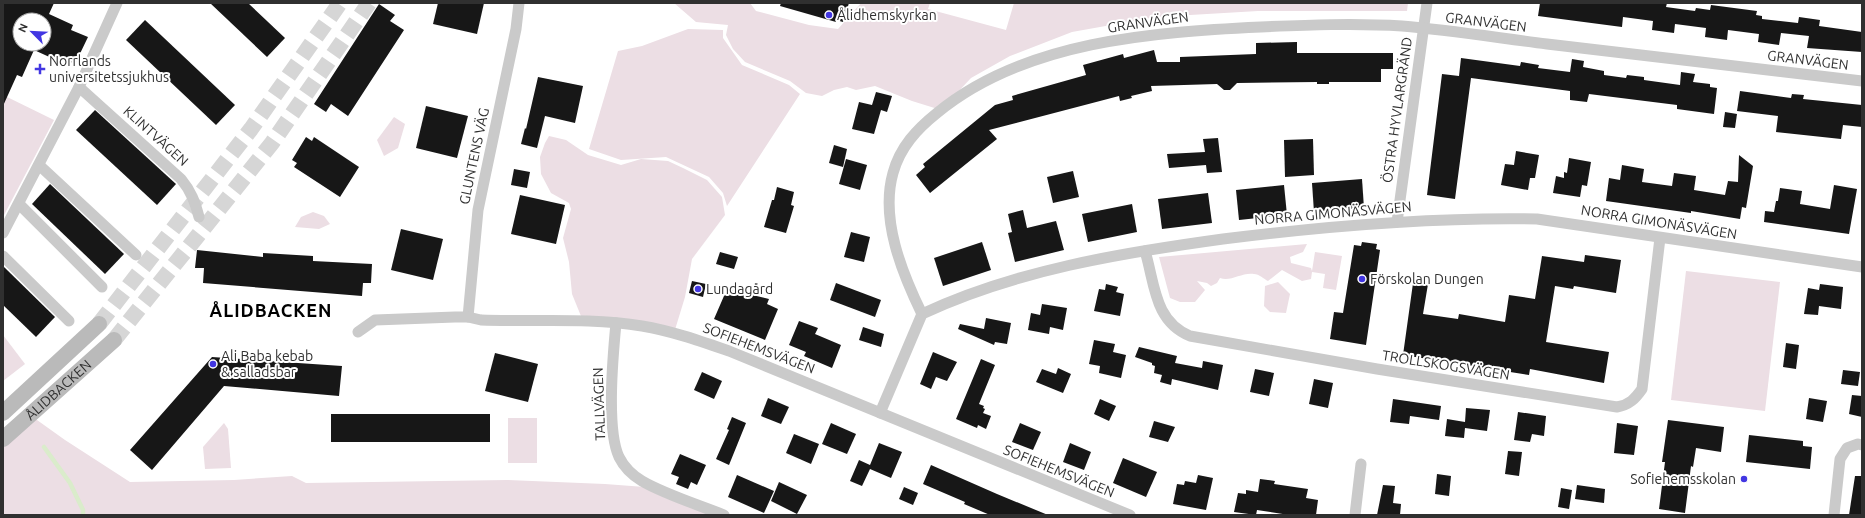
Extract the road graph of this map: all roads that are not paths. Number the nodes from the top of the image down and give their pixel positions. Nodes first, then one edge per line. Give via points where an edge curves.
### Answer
1 (117, 3) edge
2 (519, 3) edge
3 (1427, 3) edge
4 (1424, 29) junction
5 (1862, 81) edge
6 (79, 86) junction
7 (40, 165) junction
8 (19, 204) junction
9 (199, 217) dead end
10 (1397, 222) junction
11 (3, 233) edge
12 (1660, 238) junction
13 (1145, 251) junction
14 (136, 255) dead end
15 (3, 256) edge
16 (1862, 267) edge
17 (102, 288) dead end
18 (922, 314) junction
19 (468, 317) junction
20 (69, 321) dead end
21 (616, 323) junction
22 (99, 324) tunnel mouth
23 (358, 332) dead end
24 (114, 340) tunnel mouth
25 (4, 412) edge
26 (880, 413) junction
27 (3, 439) edge
28 (1862, 445) edge
29 (1361, 464) dead end
30 (724, 515) edge
31 (1130, 515) edge
32 (1355, 515) edge
33 (1834, 515) edge

1 - 6 street
2 - 19 street, GLUNTENS VÄG via 516,29 478,210
3 - 4 street, ÖSTRA HYVLARGRÄND
4 - 5 street, GRANVÄGEN
4 - 10 street, ÖSTRA HYVLARGRÄND
4 - 18 street, GRANVÄGEN via 1401,26 1309,25 1194,30 1150,36 1102,43 1018,66 964,92 923,124 911,137 896,162 889,189 894,238
6 - 7 street
6 - 9 street, KLINTVÄGEN via 189,188
7 - 8 street
7 - 14 street
8 - 11 street
8 - 17 street
10 - 12 street, NORRA GIMONÄSVÄGEN via 1537,219
10 - 13 street, NORRA GIMONÄSVÄGEN via 1287,231 1166,246
12 - 13 street, TROLLSKOGSVÄGEN via 1642,389 1632,401 1617,407 1190,336 1180,332 1162,313
12 - 16 street, NORRA GIMONÄSVÄGEN
13 - 18 street, NORRA GIMONÄSVÄGEN via 1017,278 958,298
15 - 20 street
18 - 26 street
19 - 21 street, SOFIEHEMSVÄGEN via 481,320
19 - 23 street, SOFIEHEMSVÄGEN via 375,320
21 - 26 street, SOFIEHEMSVÄGEN via 641,326 700,340
21 - 30 street, TALLVÄGEN via 613,354 613,430 618,455 624,466 642,481
22 - 25 main road, ÅLIDBACKEN
24 - 27 main road, ÅLIDBACKEN
26 - 31 street, SOFIEHEMSVÄGEN
28 - 33 street via 1847,448 1840,459
29 - 32 street

